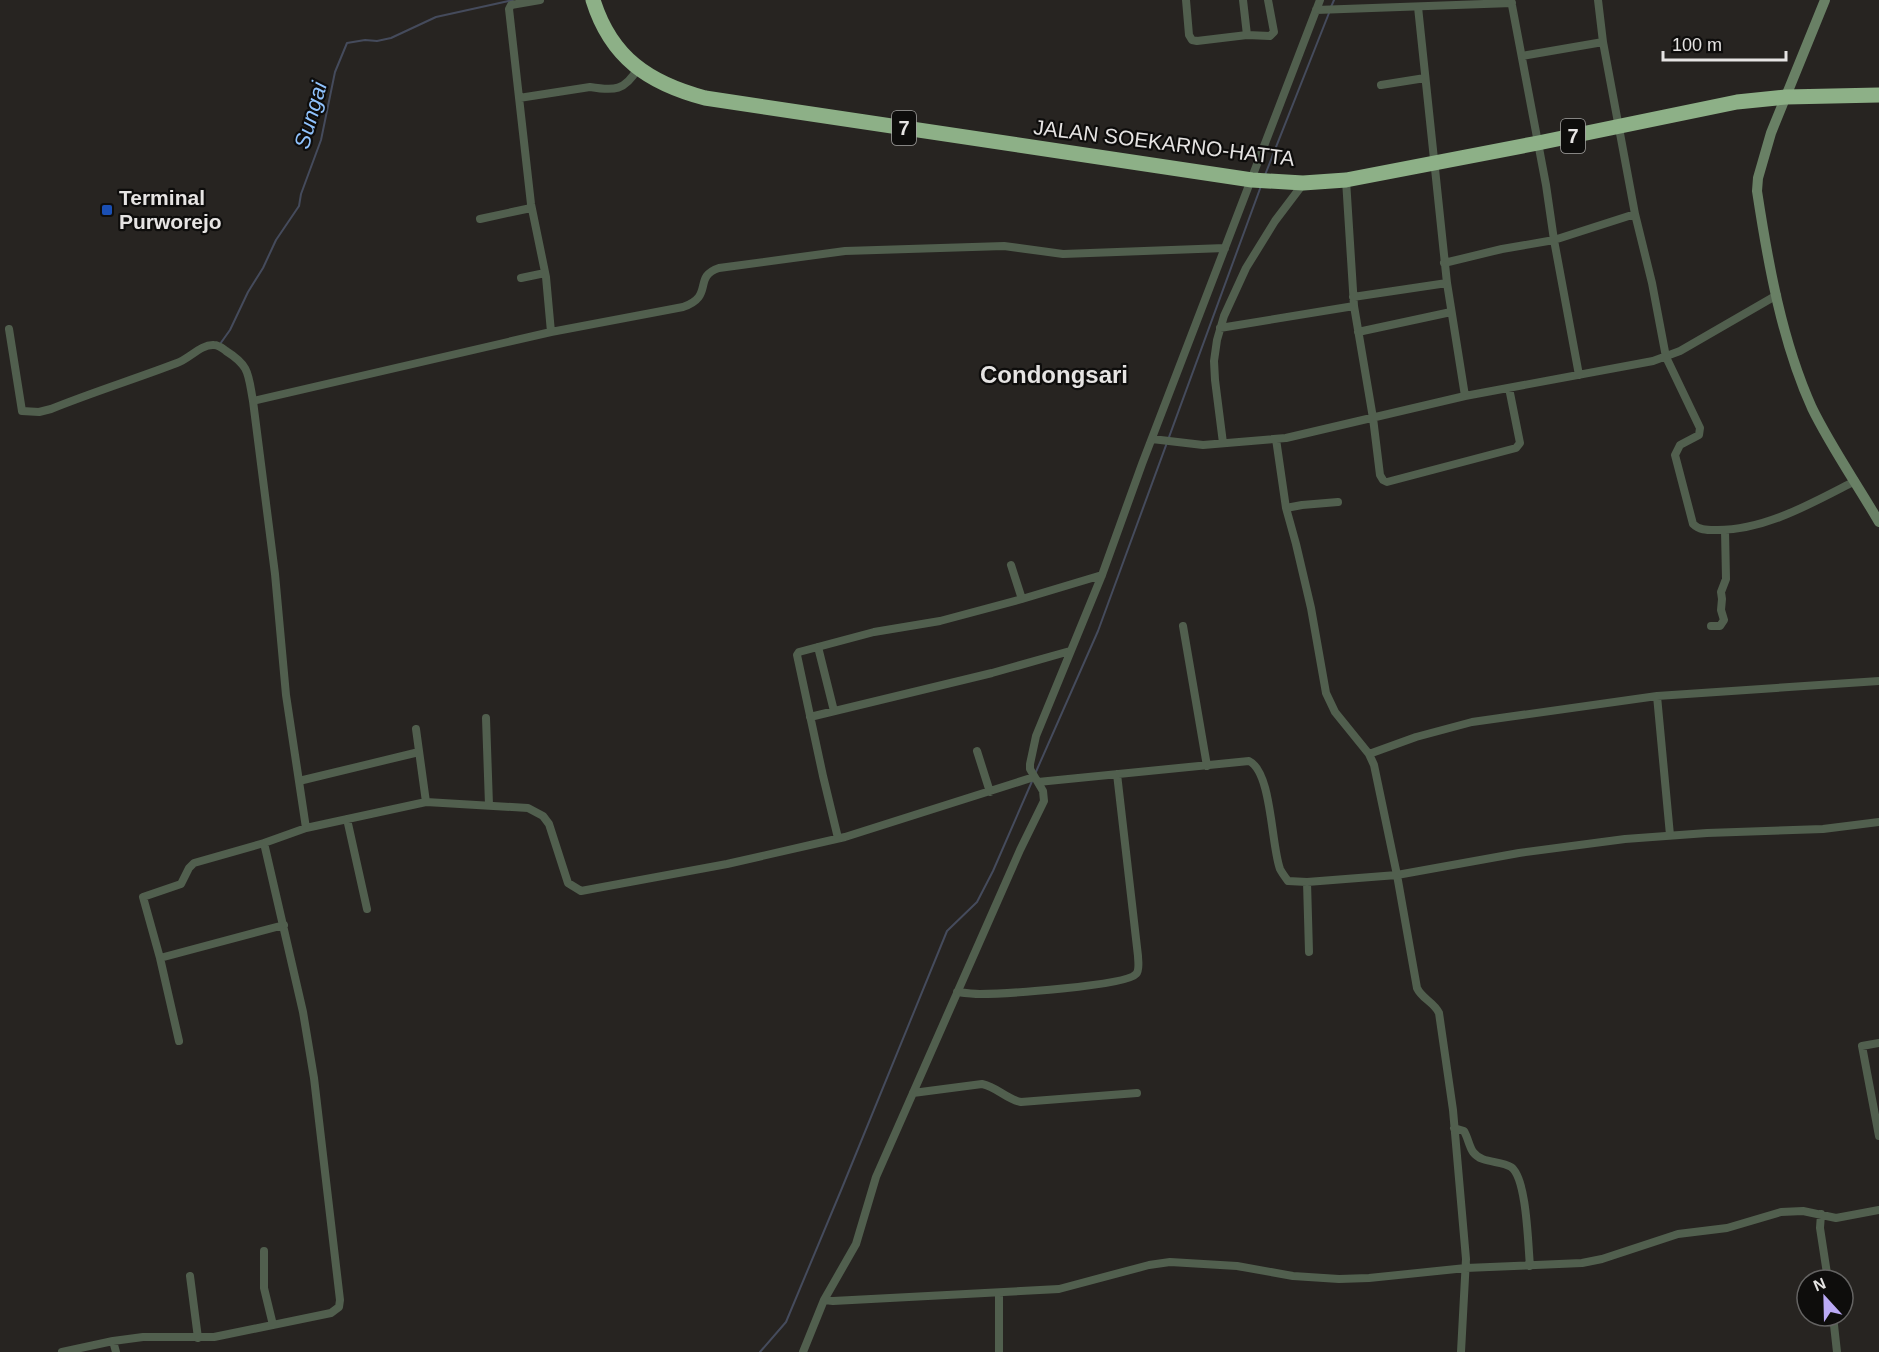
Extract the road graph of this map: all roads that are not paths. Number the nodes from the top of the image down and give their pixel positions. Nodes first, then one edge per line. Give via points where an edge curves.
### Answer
1 (540, 0) edge
2 (593, 0) edge
3 (1186, 0) edge
4 (1243, 0) edge
5 (1268, 0) edge
6 (1320, 0) edge
7 (1598, 0) edge
8 (1825, 0) edge
9 (1512, 2) edge
10 (1418, 7) junction
11 (1317, 10) junction
12 (1247, 35) junction
13 (1603, 42) junction
14 (1522, 56) junction
15 (638, 68) junction
16 (1425, 78) junction
17 (1381, 85) dead end
18 (1879, 95) edge
19 (1786, 96) junction
20 (519, 98) junction
21 (1619, 127) junction
22 (1538, 143) junction
23 (1433, 164) junction
24 (1259, 180) junction
25 (1347, 180) junction
26 (1304, 183) junction
27 (531, 208) junction
28 (1635, 214) junction
29 (480, 219) dead end
30 (1554, 240) junction
31 (1225, 248) junction
32 (1444, 263) junction
33 (545, 273) junction
34 (521, 278) dead end
35 (1447, 284) junction
36 (1777, 295) junction
37 (1354, 302) junction
38 (1451, 312) junction
39 (1221, 328) junction
40 (9, 329) dead end
41 (551, 332) junction
42 (1358, 332) junction
43 (1666, 357) junction
44 (1579, 375) junction
45 (1509, 388) junction
46 (1466, 396) junction
47 (253, 401) junction
48 (1373, 418) junction
49 (1152, 439) junction
50 (1276, 439) junction
51 (1223, 443) junction
52 (1855, 481) junction
53 (1338, 502) dead end
54 (1286, 508) junction
55 (1879, 522) edge
56 (1725, 530) junction
57 (1011, 565) dead end
58 (1102, 574) junction
59 (1022, 599) junction
60 (1183, 626) dead end
61 (1710, 626) dead end
62 (818, 647) junction
63 (1070, 651) junction
64 (1879, 681) edge
65 (1657, 696) junction
66 (834, 711) junction
67 (810, 717) junction
68 (486, 718) dead end
69 (416, 729) dead end
70 (977, 751) dead end
71 (419, 752) junction
72 (1369, 754) junction
73 (1207, 766) junction
74 (1117, 774) junction
75 (1036, 780) junction
76 (299, 781) junction
77 (990, 792) junction
78 (426, 802) junction
79 (489, 805) junction
80 (347, 819) junction
81 (1879, 822) edge
82 (306, 828) junction
83 (1670, 836) junction
84 (838, 838) junction
85 (264, 843) junction
86 (1397, 875) junction
87 (1307, 882) junction
88 (368, 909) dead end
89 (284, 925) junction
90 (1309, 952) dead end
91 (160, 958) junction
92 (957, 992) junction
93 (179, 1041) dead end
94 (1879, 1043) edge
95 (913, 1093) junction
96 (1137, 1093) dead end
97 (1454, 1128) junction
98 (1879, 1136) edge
99 (1879, 1210) edge
100 (1821, 1214) junction
101 (264, 1251) dead end
102 (1530, 1266) junction
103 (1466, 1268) junction
104 (1826, 1268) edge
105 (190, 1276) dead end
106 (999, 1293) junction
107 (824, 1300) junction
108 (273, 1325) junction
109 (1834, 1328) edge
110 (198, 1338) junction
111 (113, 1341) junction
112 (62, 1352) edge
113 (116, 1352) edge
114 (803, 1352) edge
115 (999, 1352) edge
116 (1461, 1352) edge
117 (1837, 1352) edge

1 - 20 street via 509,7
2 - 15 highway, JALAN SOEKARNO-HATTA / 7 via 608,35
3 - 12 street via 1192,40
4 - 12 street
5 - 12 street via 1274,33
6 - 11 street
7 - 13 street
8 - 19 main road
9 - 10 street
9 - 14 street
10 - 11 street
10 - 16 street
11 - 24 street
13 - 14 street
13 - 21 street
14 - 22 street
15 - 20 street via 627,84 615,88 590,87
15 - 24 highway, JALAN SOEKARNO-HATTA / 7 via 677,91 705,98
16 - 17 street
16 - 23 street
18 - 19 highway, JALAN SOEKARNO-HATTA / 7
19 - 21 highway, JALAN SOEKARNO-HATTA / 7 via 1737,102
19 - 36 main road via 1758,178 1761,216
20 - 27 street
21 - 22 highway, JALAN SOEKARNO-HATTA / 7
21 - 28 street
22 - 23 highway, JALAN SOEKARNO-HATTA / 7
22 - 30 street
23 - 25 highway, JALAN SOEKARNO-HATTA / 7
23 - 32 street
24 - 26 highway, JALAN SOEKARNO-HATTA / 7
24 - 31 street
25 - 26 highway, JALAN SOEKARNO-HATTA / 7
25 - 37 street
26 - 39 street via 1275,220 1246,268
27 - 29 street
27 - 33 street
28 - 30 street
28 - 43 street
30 - 32 street
30 - 44 street
31 - 41 street via 1063,254 1004,246 845,251 719,268 706,275 699,299 683,308
31 - 49 street
32 - 35 street
33 - 34 street
33 - 41 street
35 - 37 street
35 - 38 street
36 - 43 street
36 - 52 main road via 1803,384 1821,426
37 - 39 street
37 - 42 street
38 - 42 street
38 - 46 street
39 - 51 street via 1214,361
40 - 47 street via 22,411 51,410 181,362 212,344 244,364
41 - 47 street
42 - 48 street
43 - 44 street
43 - 56 street via 1701,428 1699,435 1683,443 1674,454 1693,524 1702,530
44 - 45 street
45 - 46 street
45 - 48 street via 1520,443 1516,448 1387,482 1380,475
46 - 48 street
47 - 76 street
48 - 50 street
49 - 51 street via 1203,445
49 - 58 street
50 - 51 street
50 - 54 street
52 - 55 main road
52 - 56 street via 1784,515
53 - 54 street
54 - 72 street via 1311,608 1326,693 1335,712
56 - 61 street via 1726,579 1721,592 1724,620 1720,626
57 - 59 street
58 - 59 street
58 - 63 street
59 - 62 street
60 - 73 street
62 - 66 street
62 - 67 street via 797,653
63 - 66 street
63 - 75 street via 1036,736 1030,764
64 - 65 street
65 - 72 street via 1472,722
65 - 83 street
66 - 67 street
67 - 84 street
68 - 79 street
69 - 71 street
70 - 77 street
71 - 76 street
71 - 78 street
72 - 86 street
73 - 74 street
73 - 87 street via 1249,761 1255,764 1267,797 1280,868 1287,881
74 - 75 street
74 - 92 street via 1138,956 1136,974 1098,985 1005,993
75 - 77 street
75 - 92 street via 1044,801
76 - 82 street
77 - 84 street
78 - 79 street
78 - 80 street
79 - 84 street via 528,808 543,816 568,883 581,891 727,864
80 - 82 street
80 - 88 street
81 - 83 street via 1823,829
82 - 85 street
83 - 86 street via 1555,847
85 - 89 street
85 - 91 street via 194,863 181,884 143,897
86 - 87 street
86 - 97 street via 1418,988 1439,1013
87 - 90 street
89 - 91 street
89 - 108 street via 314,1078 340,1300 339,1307 331,1313
91 - 93 street
92 - 95 street
94 - 98 street via 1862,1046
95 - 96 street via 982,1084 1021,1102
95 - 107 street via 876,1177 855,1244
97 - 102 street via 1464,1131 1474,1154 1506,1164 1515,1171 1523,1191
97 - 103 street
99 - 100 street via 1836,1218
100 - 102 street via 1781,1212 1727,1228 1678,1234 1602,1259
100 - 104 street
101 - 108 street via 264,1288
102 - 103 street
103 - 106 street via 1339,1279 1238,1266 1161,1263 1059,1289
103 - 116 street
105 - 110 street
106 - 107 street
106 - 115 street
107 - 114 street
108 - 110 street
109 - 117 street
110 - 111 street via 151,1336
111 - 112 street
111 - 113 street

